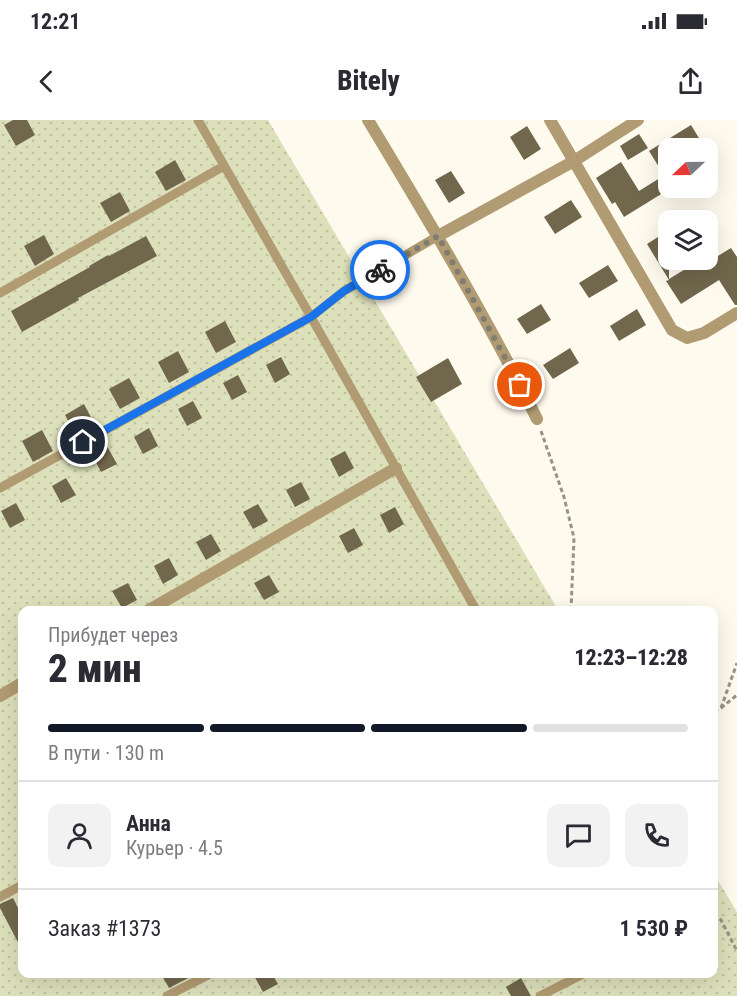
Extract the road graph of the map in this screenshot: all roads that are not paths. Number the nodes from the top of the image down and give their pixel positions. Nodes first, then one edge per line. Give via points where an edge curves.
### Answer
1 (198, 120) edge
2 (368, 120) edge
3 (550, 120) edge
4 (638, 120) edge
5 (574, 161) junction
6 (224, 166) junction
7 (438, 236) junction
8 (0, 293) edge
9 (737, 313) edge
10 (311, 317) junction
11 (537, 419) road end
12 (396, 468) junction
13 (0, 488) edge
14 (156, 606) edge
15 (474, 606) edge
16 (18, 685) edge
17 (0, 696) edge
18 (18, 887) edge
19 (0, 897) edge
20 (202, 978) edge
21 (575, 978) edge
22 (167, 996) edge
23 (540, 996) edge

1 - 6 lane
2 - 7 street
3 - 5 street
4 - 5 street
5 - 7 street
5 - 9 street via 672,330 687,338 704,333
6 - 8 lane
6 - 10 lane
7 - 10 lane via 344,291
7 - 11 street
10 - 12 lane
10 - 13 lane
12 - 14 street
12 - 15 lane
16 - 17 street
18 - 19 lane
20 - 22 lane
21 - 23 lane

